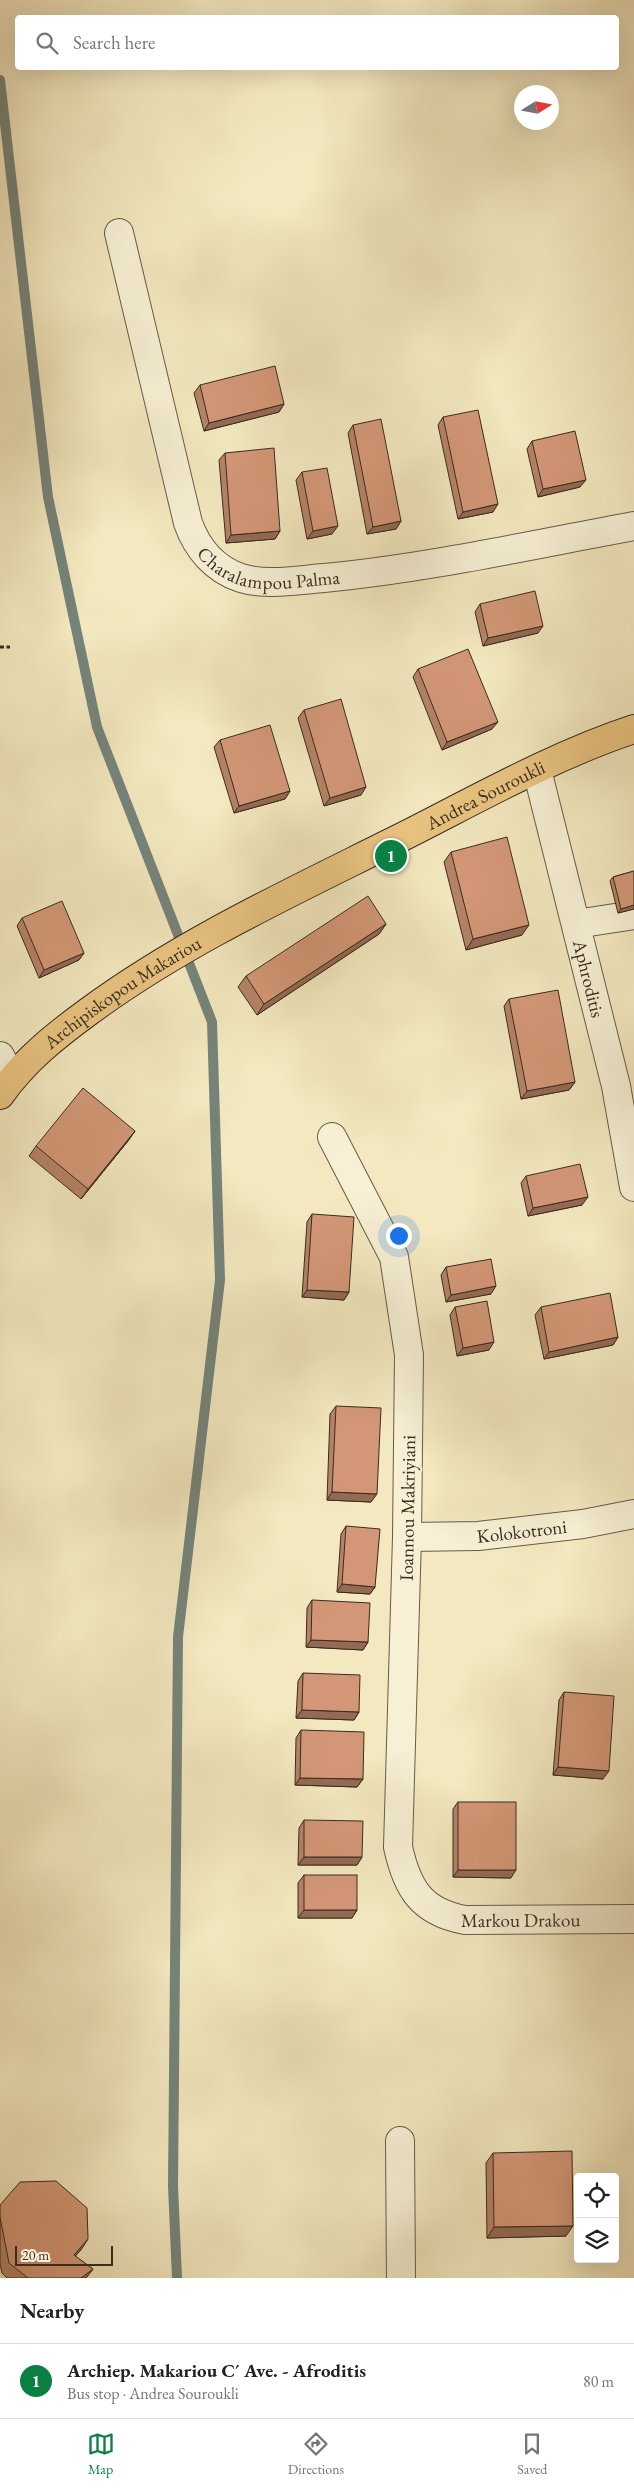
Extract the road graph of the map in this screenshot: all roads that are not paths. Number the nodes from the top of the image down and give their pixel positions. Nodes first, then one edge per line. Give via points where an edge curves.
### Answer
1 (119, 233) dead end
2 (634, 526) edge
3 (634, 729) edge
4 (537, 770) junction
5 (260, 908) joint
6 (634, 915) edge
7 (576, 924) junction
8 (4, 1076) edge
9 (625, 1084) edge
10 (332, 1137) dead end
11 (634, 1187) edge
12 (634, 1514) edge
13 (407, 1537) junction
14 (416, 1892) joint
15 (634, 1919) edge
16 (400, 2140) dead end
17 (400, 2278) edge

1 - 2 street, Charalampou Palma via 188,523 203,552 225,570 241,578 260,581 362,574
3 - 4 main road, Andrea Souroukli
4 - 5 main road, Andrea Souroukli
4 - 7 street, Aphroditis
5 - 8 main road, Archipiskopou Makariou via 110,996
6 - 7 street
7 - 9 street, Aphroditis
9 - 11 street, Aphroditis
10 - 13 street, Ioannou Makriyiani via 394,1256 409,1355
12 - 13 street, Kolokotroni via 583,1524 497,1534
13 - 14 street, Ioannou Makriyiani via 398,1846 404,1874
14 - 15 street, Markou Drakou via 436,1911 465,1920
16 - 17 street

